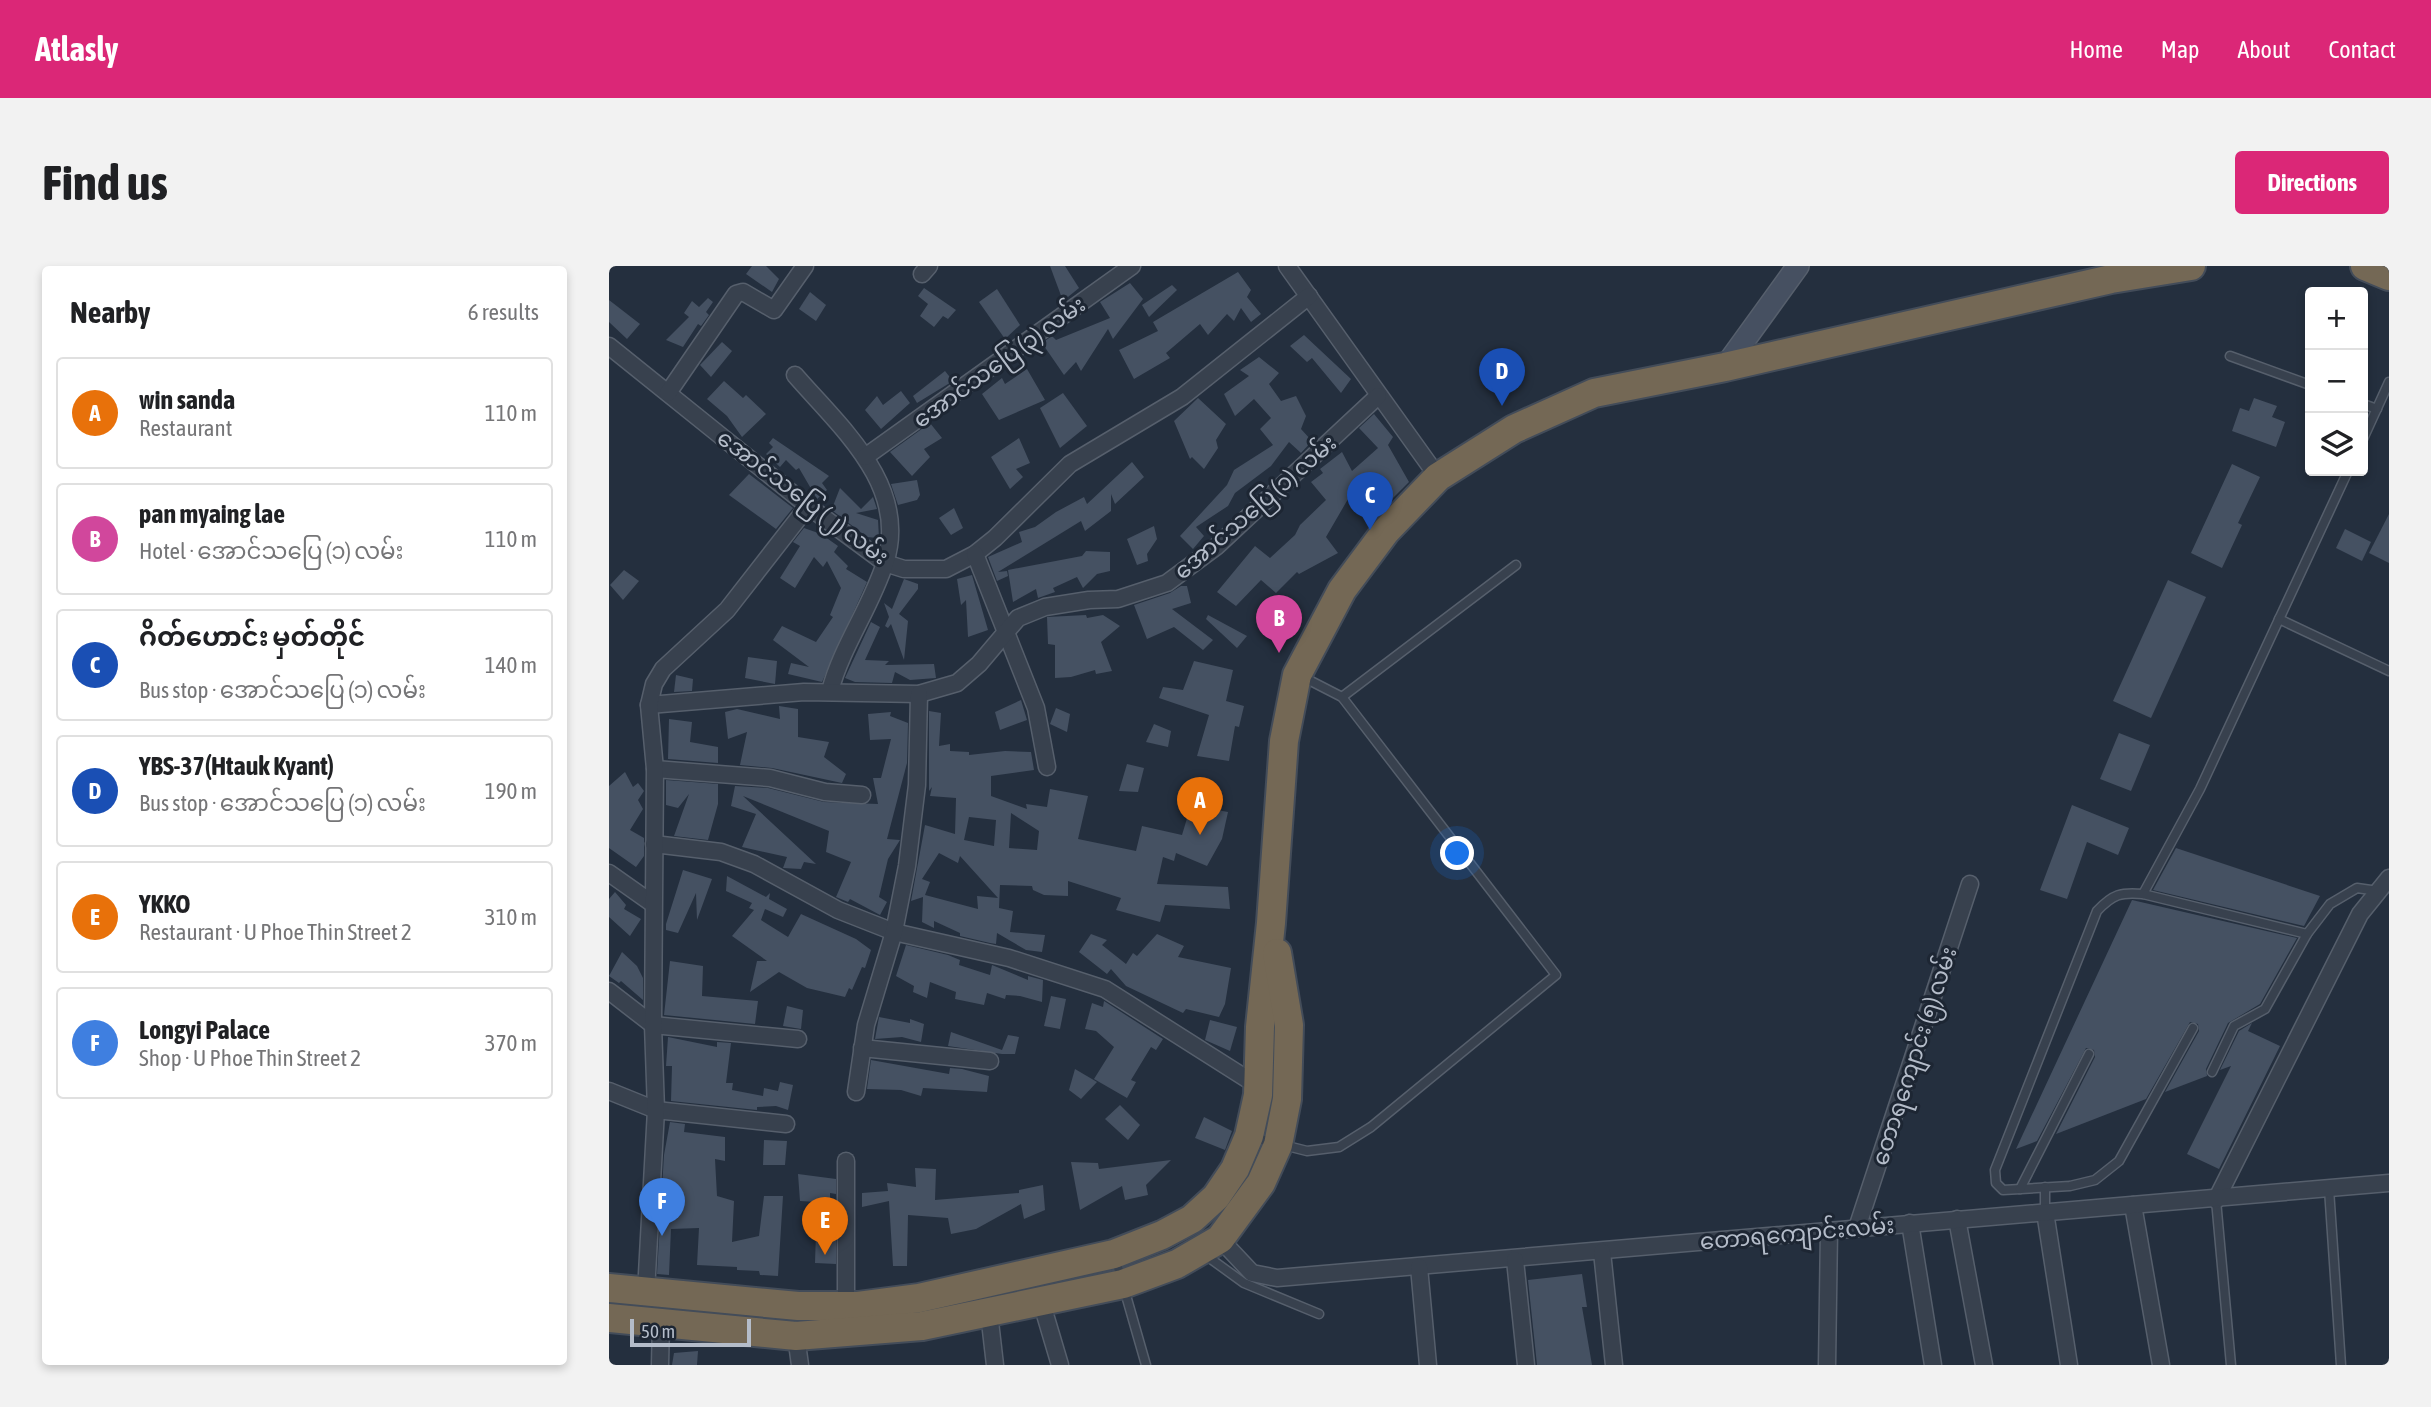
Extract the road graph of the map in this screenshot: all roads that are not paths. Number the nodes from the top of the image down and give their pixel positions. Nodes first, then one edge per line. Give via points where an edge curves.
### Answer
1 (805, 266) edge
2 (1132, 266) edge
3 (1287, 266) edge
4 (1798, 266) edge
5 (2190, 266) edge
6 (2365, 266) edge
7 (2389, 276) edge
8 (1309, 296) junction
9 (609, 346) edge
10 (2230, 356) dead end
11 (1725, 367) junction
12 (795, 375) dead end
13 (2389, 382) edge
14 (2305, 383) edge
15 (668, 393) junction
16 (1378, 396) junction
17 (2368, 406) edge
18 (2377, 409) junction
19 (2368, 428) edge
20 (865, 457) junction
21 (2346, 476) edge
22 (1438, 477) junction
23 (808, 506) junction
24 (975, 554) junction
25 (885, 563) junction
26 (1516, 565) dead end
27 (2279, 619) junction
28 (1007, 631) junction
29 (2389, 671) edge
30 (1297, 675) junction
31 (830, 691) junction
32 (919, 694) junction
33 (1342, 697) junction
34 (649, 705) junction
35 (1047, 767) dead end
36 (655, 769) junction
37 (862, 795) dead end
38 (654, 844) junction
39 (609, 873) edge
40 (1970, 884) dead end
41 (2383, 885) edge
42 (2143, 894) junction
43 (653, 904) junction
44 (1271, 923) junction
45 (894, 932) junction
46 (2307, 934) junction
47 (609, 991) edge
48 (653, 1025) junction
49 (2193, 1028) dead end
50 (798, 1039) dead end
51 (862, 1048) junction
52 (2089, 1055) dead end
53 (990, 1061) dead end
54 (2212, 1072) dead end
55 (1258, 1086) junction
56 (609, 1091) edge
57 (856, 1092) dead end
58 (656, 1110) junction
59 (786, 1124) dead end
60 (1249, 1136) junction
61 (1278, 1145) junction
62 (846, 1161) dead end
63 (2389, 1183) edge
64 (2045, 1187) junction
65 (2329, 1188) junction
66 (2019, 1189) junction
67 (2216, 1200) junction
68 (2133, 1205) junction
69 (2045, 1212) junction
70 (1957, 1219) junction
71 (1910, 1223) junction
72 (1857, 1228) junction
73 (1829, 1230) junction
74 (1210, 1245) junction
75 (1602, 1252) junction
76 (1114, 1254) junction
77 (1515, 1260) junction
78 (1419, 1267) junction
79 (1123, 1284) junction
80 (609, 1288) edge
81 (646, 1292) junction
82 (1041, 1301) junction
83 (846, 1307) junction
84 (989, 1313) junction
85 (1319, 1314) dead end
86 (609, 1318) edge
87 (661, 1323) junction
88 (796, 1335) junction
89 (660, 1365) edge
90 (800, 1365) edge
91 (995, 1365) edge
92 (1060, 1365) edge
93 (1146, 1365) edge
94 (1428, 1365) edge
95 (1526, 1365) edge
96 (1614, 1365) edge
97 (1827, 1365) edge
98 (1933, 1365) edge
99 (1984, 1365) edge
100 (2069, 1365) edge
101 (2161, 1365) edge
102 (2231, 1365) edge
103 (2341, 1365) edge

1 - 15 street via 774,310 743,292 736,294
2 - 20 street, အောင်သပြေ (၃) လမ်း
3 - 8 street
4 - 11 main road
5 - 11 highway via 2111,279
6 - 7 highway
8 - 16 street
8 - 24 street, အောင်သပြေ (၂) လမ်း via 1182,397 1070,464
9 - 15 street, အောင်သပြေ (၂) လမ်း
10 - 14 lane
11 - 22 highway via 1594,393 1514,429
12 - 20 street
13 - 18 lane
15 - 23 street, အောင်သပြေ (၂) လမ်း
16 - 22 street
16 - 28 street, အောင်သပြေ (၁) လမ်း via 1217,546 1167,583 1118,600 1045,607 1018,618
17 - 18 lane
18 - 19 lane
20 - 25 street via 885,491 891,527
21 - 27 lane
22 - 30 highway via 1386,531 1342,590
23 - 25 street, အောင်သပြေ (၂) လမ်း
23 - 34 street via 727,610 663,669
24 - 25 street, အောင်သပြေ (၂) လမ်း via 946,569 904,569
24 - 28 street
25 - 31 street via 837,664
26 - 33 lane
27 - 29 lane
27 - 42 lane via 2200,789
28 - 32 street, အောင်သပြေ (၁) လမ်း via 957,683
28 - 35 street via 1036,708
30 - 33 lane
30 - 44 highway via 1284,741
31 - 32 street, အောင်သပြေ (၁) လမ်း
31 - 34 street, အောင်သပြေ (၁) လမ်း
32 - 45 street via 917,785
33 - 61 lane via 1556,975 1371,1127 1339,1147 1307,1151
34 - 36 street
36 - 37 street via 770,778 825,792
36 - 38 street
38 - 43 street
38 - 45 street via 722,852 754,864 838,910
39 - 43 street
40 - 72 street, တောရကျောင်း (၅) လမ်း
41 - 46 lane via 2344,894
41 - 67 street via 2360,914
42 - 46 lane
42 - 66 lane via 2112,895 2097,911 1995,1170 1996,1183 2003,1190
43 - 48 street
44 - 55 highway via 1259,1027
44 - 61 highway via 1289,1025 1287,1099
45 - 51 street
45 - 55 street via 1009,958 1105,989
46 - 54 lane via 2265,1009 2234,1027
47 - 48 street
48 - 50 street
48 - 58 street
49 - 64 lane via 2119,1161 2095,1180
51 - 53 street
51 - 57 street
52 - 66 lane
55 - 60 highway
56 - 58 street
58 - 59 street
58 - 81 street
60 - 61 lane
60 - 76 highway via 1216,1197 1192,1219
61 - 74 highway via 1261,1183
62 - 83 street
63 - 65 street, တောရကျောင်းလမ်း
64 - 66 lane
64 - 69 lane
65 - 67 street, တောရကျောင်းလမ်း
65 - 103 lane
67 - 68 street, တောရကျောင်းလမ်း
67 - 102 lane
68 - 69 street, တောရကျောင်းလမ်း
68 - 101 street
69 - 70 street, တောရကျောင်းလမ်း
69 - 100 street
70 - 71 street, တောရကျောင်းလမ်း
70 - 99 street
71 - 72 street, တောရကျောင်းလမ်း
71 - 98 street
72 - 73 street, တောရကျောင်းလမ်း
73 - 75 street, တောရကျောင်းလမ်း
73 - 97 street
74 - 78 street, တောရကျောင်းလမ်း via 1252,1273 1277,1278
74 - 79 highway via 1177,1264
74 - 85 lane via 1244,1283
75 - 77 street, တောရကျောင်းလမ်း
75 - 96 street
76 - 79 lane
76 - 83 highway via 919,1298
77 - 78 street, တောရကျောင်းလမ်း
77 - 95 street
78 - 94 street
79 - 82 highway
79 - 93 lane
80 - 81 highway
81 - 83 highway
82 - 84 highway
82 - 92 street
84 - 88 highway via 922,1326
84 - 91 street
86 - 87 highway
87 - 88 highway
87 - 89 street
88 - 90 street

